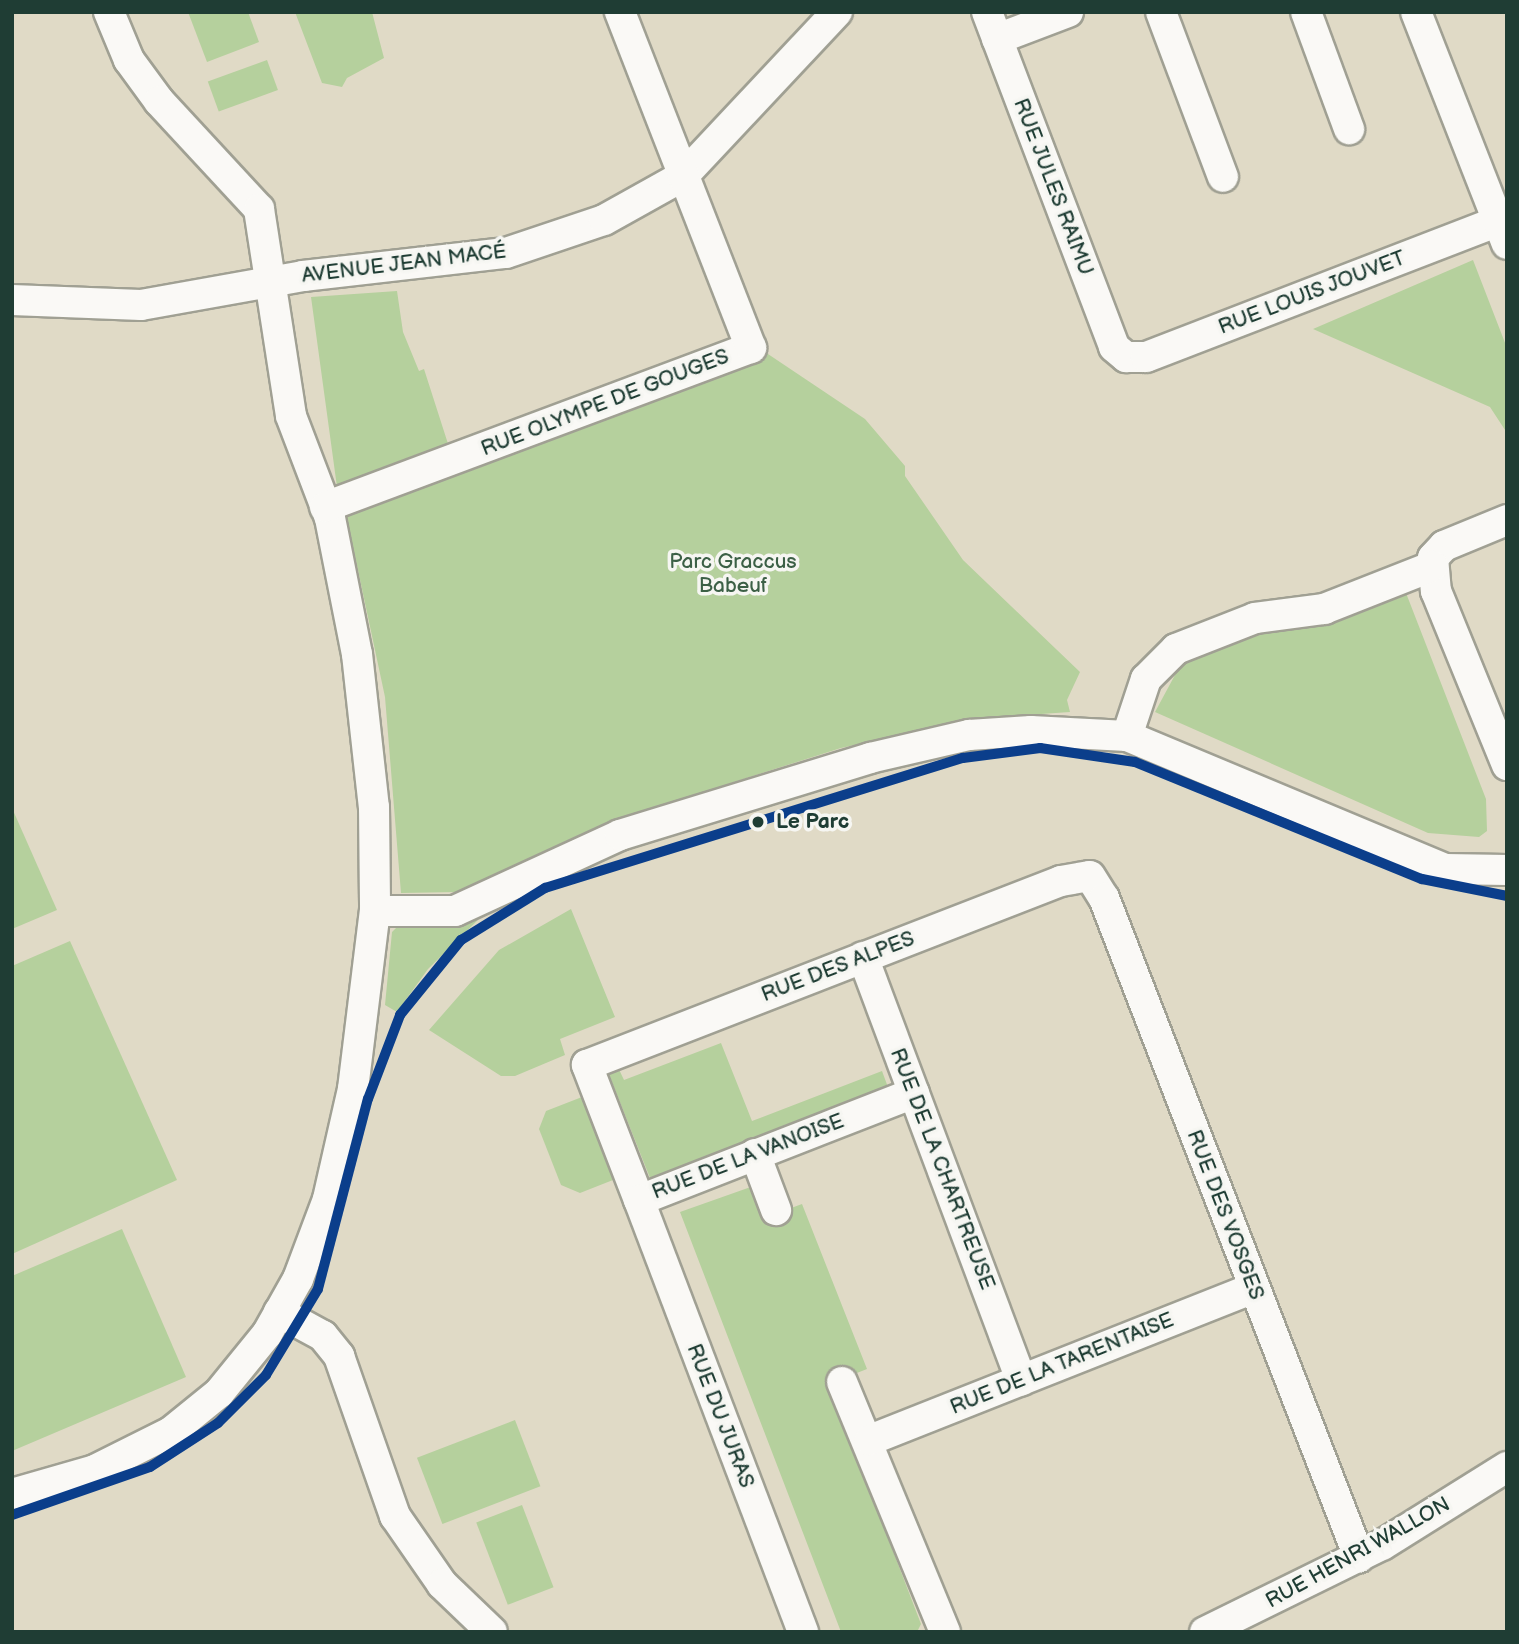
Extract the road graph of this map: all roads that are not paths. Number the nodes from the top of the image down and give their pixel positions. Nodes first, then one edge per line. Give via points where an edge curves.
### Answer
1 (109, 12) edge
2 (620, 12) edge
3 (837, 12) edge
4 (1068, 12) edge
5 (1161, 12) edge
6 (1306, 12) edge
7 (1416, 12) edge
8 (992, 26) edge
9 (1349, 129) dead end
10 (683, 176) junction
11 (1223, 177) dead end
12 (1502, 232) edge
13 (275, 282) junction
14 (12, 300) edge
15 (1126, 357) joint
16 (325, 507) junction
17 (1507, 520) edge
18 (1433, 566) junction
19 (1127, 736) junction
20 (1507, 765) edge
21 (1507, 870) edge
22 (1090, 876) joint
23 (376, 911) junction
24 (863, 957) junction
25 (587, 1065) joint
26 (914, 1093) junction
27 (755, 1154) junction
28 (639, 1200) junction
29 (776, 1210) dead end
30 (1253, 1288) junction
31 (279, 1312) junction
32 (1021, 1380) junction
33 (842, 1382) dead end
34 (870, 1440) junction
35 (1507, 1466) edge
36 (12, 1494) edge
37 (1359, 1557) junction
38 (492, 1632) edge
39 (803, 1632) edge
40 (946, 1632) edge
41 (1205, 1632) edge

1 - 13 street via 130,60 159,102 259,209
2 - 10 street
3 - 10 street, AVENUE JEAN MACÉ
4 - 8 street
5 - 11 street
6 - 9 street
7 - 12 street
8 - 15 street, RUE JULES RAIMU via 1114,347
10 - 13 street, AVENUE JEAN MACÉ via 633,208 506,253
10 - 16 street, RUE OLYMPE DE GOUGES via 751,348
12 - 15 street, RUE LOUIS JOUVET via 1146,357
13 - 14 street, AVENUE JEAN MACÉ via 141,305
13 - 16 street via 291,416
16 - 23 street via 359,668 374,807
17 - 18 street via 1444,546
18 - 19 street via 1324,609 1255,618 1176,649 1146,679
18 - 20 street via 1437,591
19 - 21 street via 1445,869
19 - 23 street via 1086,730 969,735 870,758 620,835 455,911
22 - 24 street, RUE DES ALPES
22 - 30 street, RUE DES VOSGES
23 - 31 street via 353,1089 328,1199
24 - 25 street, RUE DES ALPES
24 - 26 street, RUE DE LA CHARTREUSE
25 - 28 street, RUE DE LA VANOISE
26 - 27 street, RUE DE LA VANOISE
26 - 32 street, RUE DE LA CHARTREUSE
27 - 28 street, RUE DE LA VANOISE
27 - 29 street
28 - 39 street, RUE DU JURAS
30 - 32 street, RUE DE LA TARENTAISE
30 - 37 street, RUE DES VOSGES
31 - 36 street via 219,1393 171,1432 95,1470
31 - 38 street via 323,1336 339,1356 396,1516 443,1584
32 - 34 street, RUE DE LA TARENTAISE
33 - 34 street
34 - 40 street
35 - 37 street, RUE HENRI WALLON
37 - 41 street, RUE HENRI WALLON

